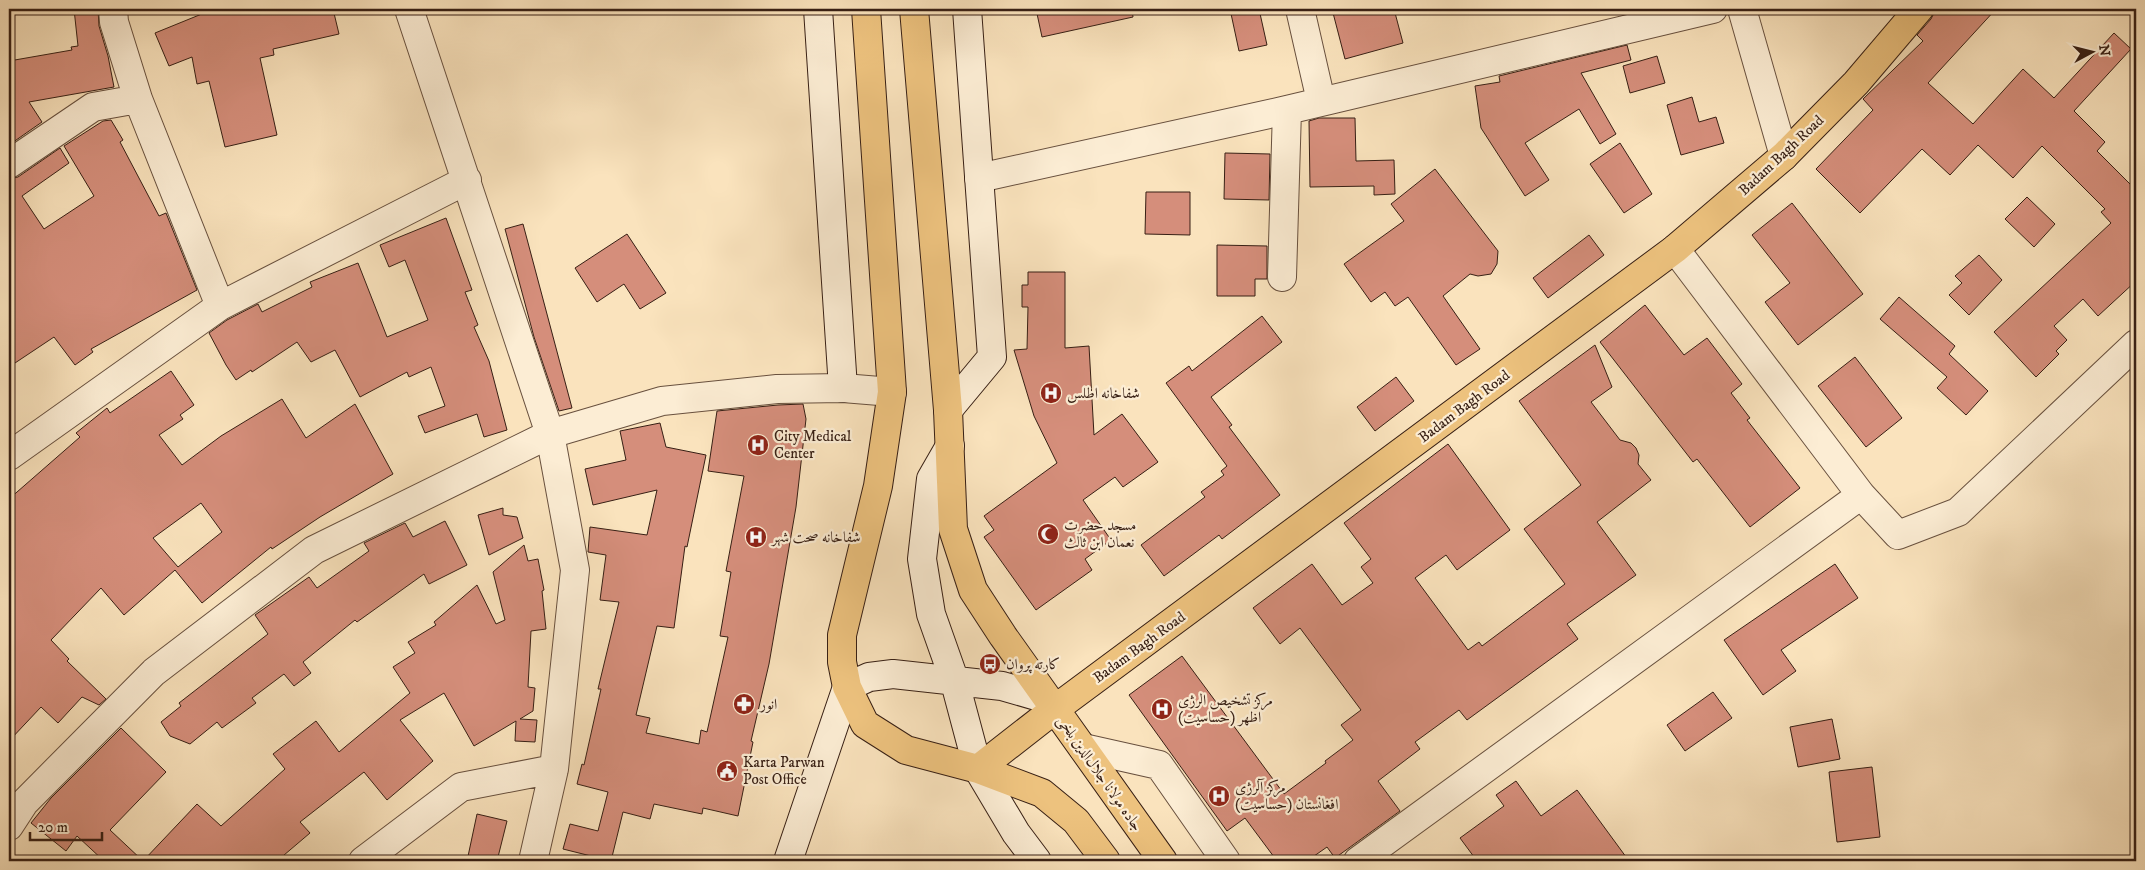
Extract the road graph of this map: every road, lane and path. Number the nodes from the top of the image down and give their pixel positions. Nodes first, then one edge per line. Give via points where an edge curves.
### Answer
1 (113, 9) edge
2 (409, 9) edge
3 (818, 9) edge
4 (866, 9) edge
5 (914, 9) edge
6 (966, 9) edge
7 (1300, 9) edge
8 (1713, 9) edge
9 (1742, 9) edge
10 (1919, 9) edge
11 (138, 99) junction
12 (1321, 101) junction
13 (1287, 110) junction
14 (1784, 156) junction
15 (9, 164) edge
16 (979, 178) junction
17 (467, 180) junction
18 (1675, 249) junction
19 (1282, 278) dead end
20 (220, 306) junction
21 (2136, 344) edge
22 (843, 388) junction
23 (892, 392) junction
24 (948, 410) junction
25 (550, 434) junction
26 (950, 446) junction
27 (9, 456) edge
28 (1861, 495) junction
29 (954, 679) junction
30 (847, 687) junction
31 (1051, 704) junction
32 (1083, 748) junction
33 (554, 769) junction
34 (978, 769) junction
35 (9, 826) edge
36 (363, 861) edge
37 (533, 861) edge
38 (788, 861) edge
39 (1037, 861) edge
40 (1106, 861) edge
41 (1163, 861) edge
42 (1226, 861) edge
43 (1358, 861) edge

1 - 11 street via 114,22
2 - 17 street
3 - 22 street
4 - 23 main road
5 - 24 main road, جاده مولانا جلال‌الدین بلخی
6 - 16 street
7 - 12 street
8 - 12 street
9 - 14 street
10 - 14 main road, Badam Bagh Road via 1856,83
11 - 15 street via 93,106
11 - 20 street
12 - 13 street
13 - 16 street
13 - 19 street
14 - 18 main road, Badam Bagh Road
16 - 24 street via 992,357
17 - 20 street
17 - 25 street
18 - 28 street
18 - 31 main road, Badam Bagh Road
20 - 27 street
21 - 28 street via 1958,512 1898,535
22 - 23 street
22 - 25 street via 777,389 662,401
23 - 30 main road via 878,486 842,635 842,662
24 - 26 main road, جاده مولانا جلال‌الدین بلخی
25 - 33 street via 575,570
25 - 35 street via 314,550 154,672 24,803
26 - 29 street via 931,478 922,560 930,614
26 - 31 main road, جاده مولانا جلال‌الدین بلخی via 953,529 973,590
28 - 43 street
29 - 30 street via 893,674 869,677
29 - 31 street via 1002,686
29 - 34 street
30 - 34 main road via 866,724 906,750
30 - 38 street
31 - 32 main road, جاده مولانا جلال‌الدین بلخی
31 - 34 main road, Badam Bagh Road
32 - 41 main road, جاده مولانا جلال‌الدین بلخی
32 - 42 street via 1159,765
33 - 36 street via 461,787
33 - 37 street
34 - 39 street via 1016,833
34 - 40 main road via 1042,793 1076,821

